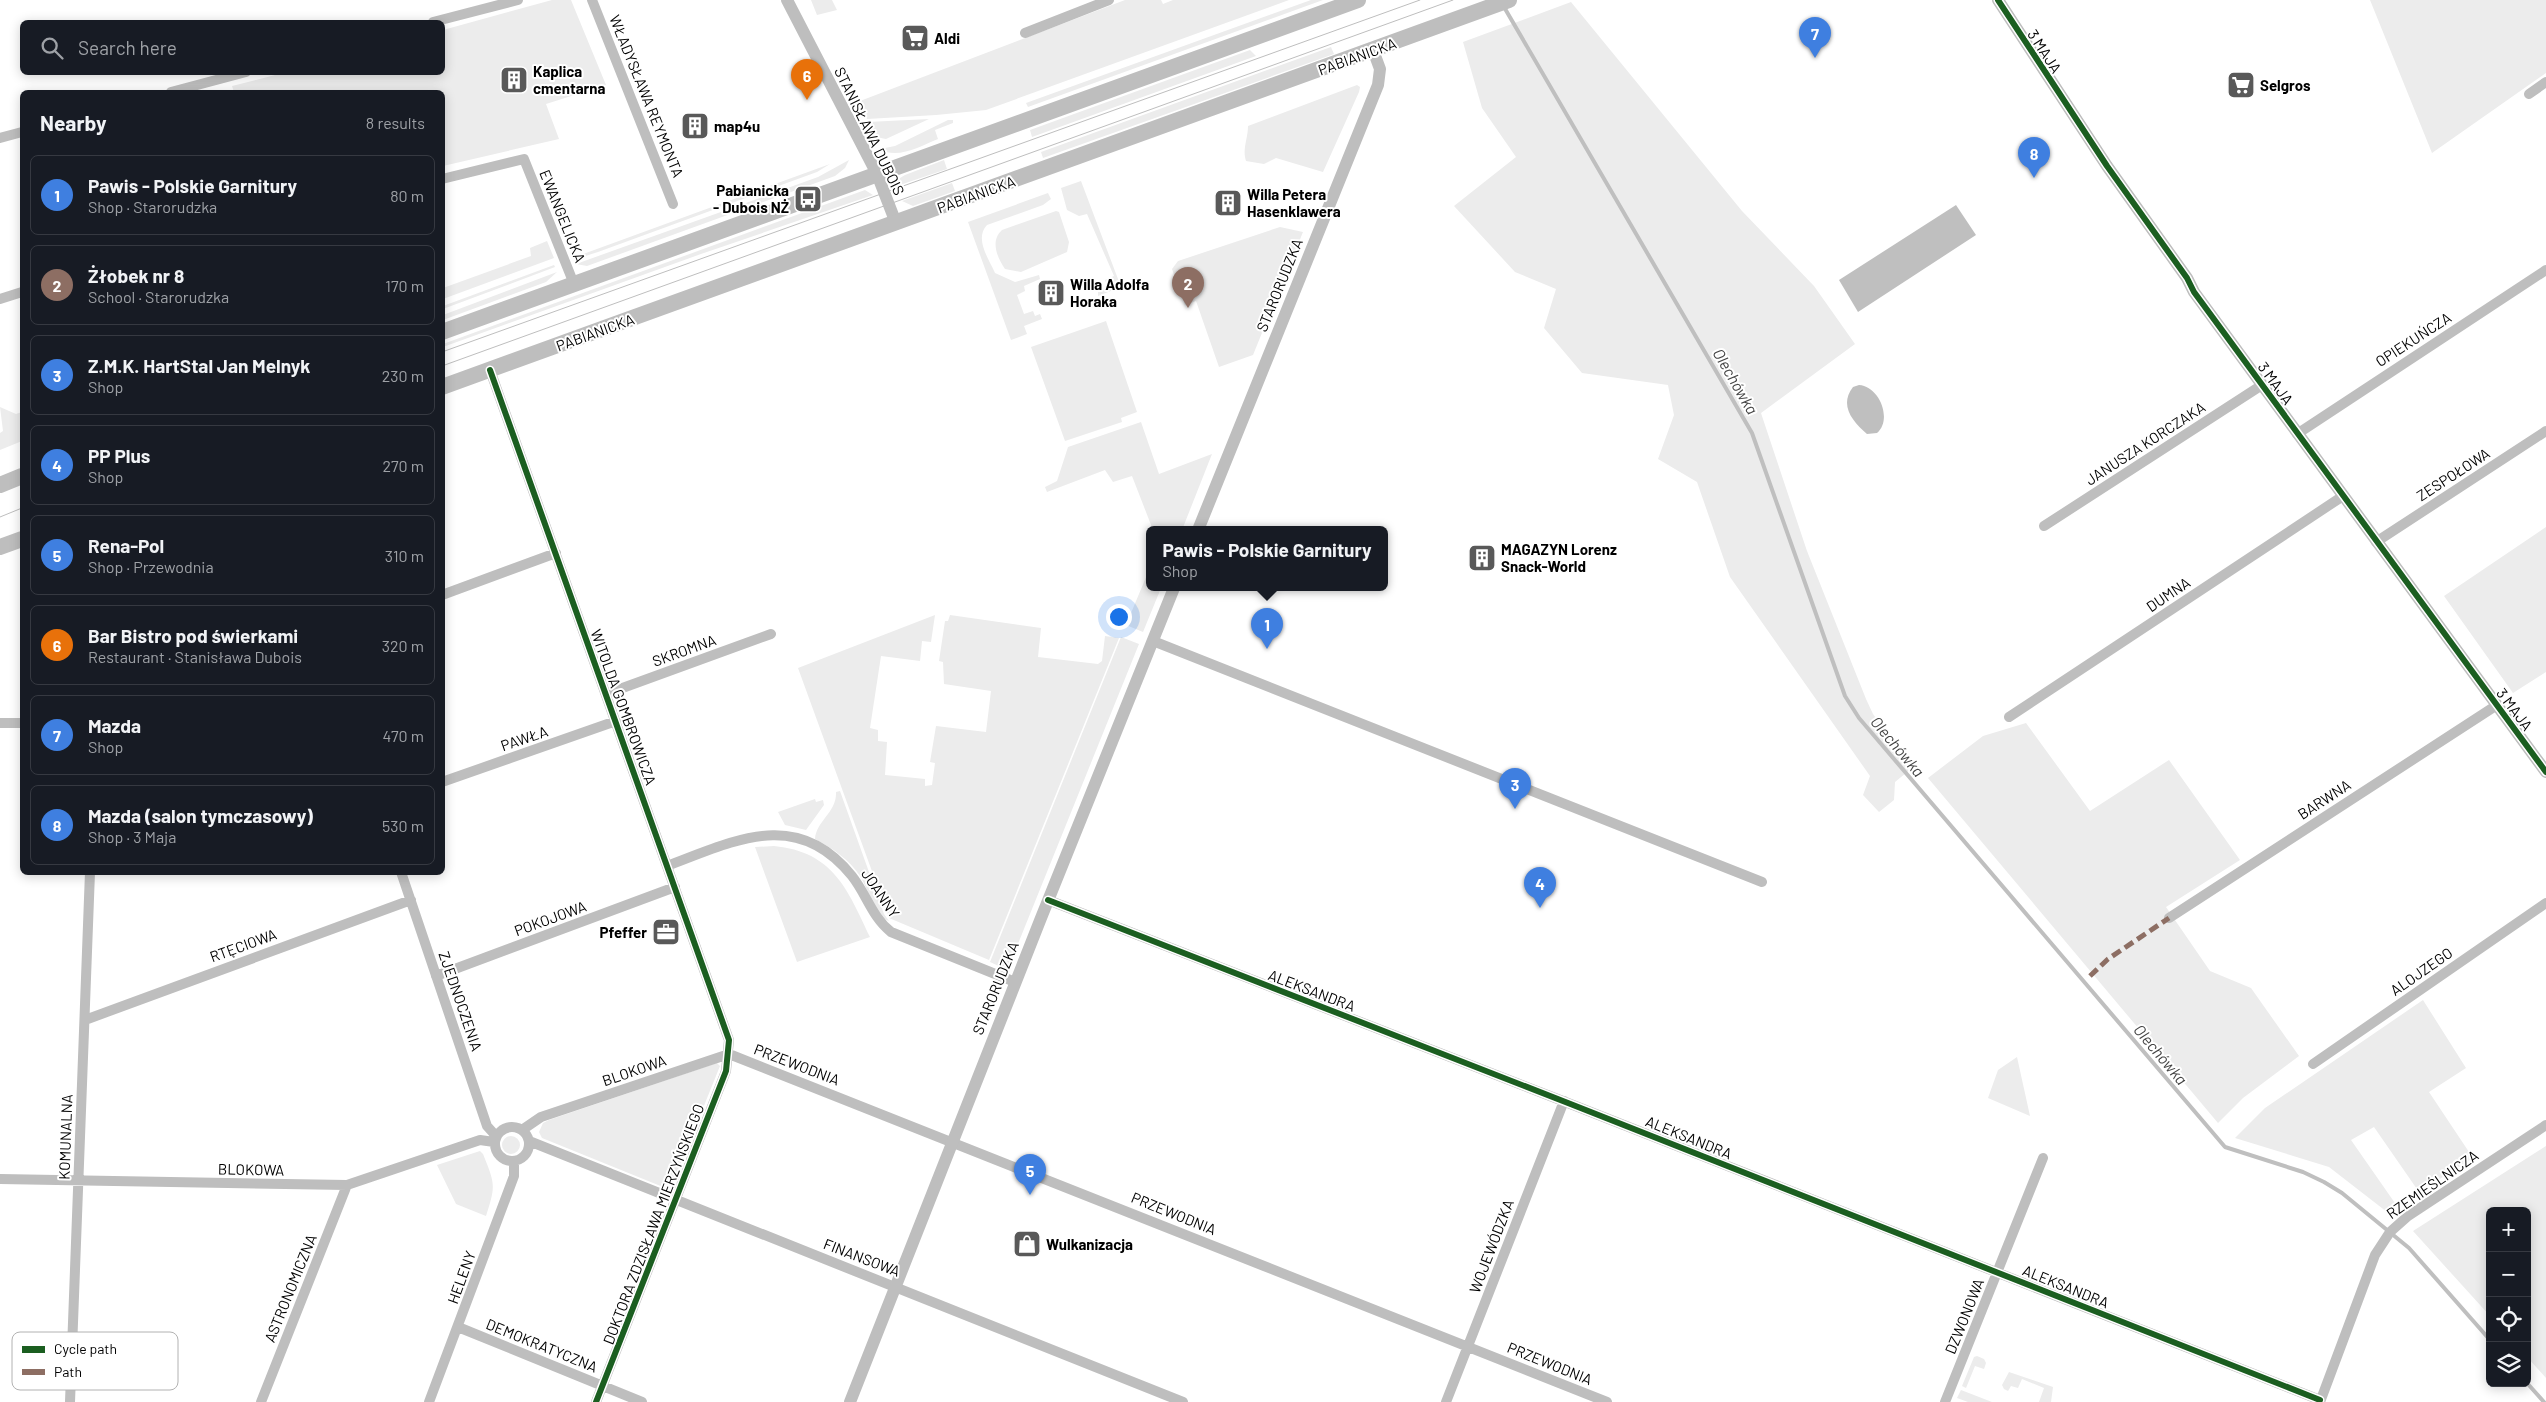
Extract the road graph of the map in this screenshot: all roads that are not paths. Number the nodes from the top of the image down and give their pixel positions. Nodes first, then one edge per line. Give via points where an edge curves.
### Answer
1 (518, 0) edge
2 (592, 0) edge
3 (787, 0) edge
4 (1109, 0) edge
5 (1358, 0) edge
6 (1509, 0) edge
7 (1998, 0) edge
8 (441, 20) edge
9 (1025, 33) dead end
10 (1373, 50) junction
11 (235, 75) edge
12 (2546, 82) edge
13 (178, 90) edge
14 (2529, 94) dead end
15 (20, 133) edge
16 (0, 138) edge
17 (877, 174) junction
18 (445, 178) edge
19 (673, 204) dead end
20 (896, 223) junction
21 (2546, 270) edge
22 (574, 284) junction
23 (20, 293) edge
24 (0, 300) edge
25 (445, 331) edge
26 (490, 370) junction
27 (2262, 385) junction
28 (445, 386) edge
29 (2546, 432) edge
30 (2297, 434) junction
31 (20, 477) edge
32 (0, 485) edge
33 (2343, 496) junction
34 (1200, 526) edge
35 (2044, 526) dead end
36 (20, 540) edge
37 (2376, 542) junction
38 (0, 547) edge
39 (556, 553) junction
40 (1173, 591) edge
41 (445, 594) edge
42 (772, 634) dead end
43 (1153, 641) junction
44 (606, 694) junction
45 (2497, 705) junction
46 (2009, 717) dead end
47 (616, 721) junction
48 (0, 723) edge
49 (20, 723) edge
50 (2544, 767) edge
51 (445, 781) edge
52 (667, 866) junction
53 (90, 875) edge
54 (402, 875) edge
55 (1762, 882) dead end
56 (675, 887) junction
57 (411, 900) junction
58 (1048, 900) junction
59 (2546, 903) edge
60 (2169, 918) dead end
61 (436, 976) junction
62 (1015, 982) junction
63 (85, 1020) junction
64 (729, 1054) junction
65 (2313, 1064) dead end
66 (1564, 1101) junction
67 (2546, 1125) edge
68 (522, 1130) junction
69 (495, 1139) junction
70 (529, 1141) junction
71 (952, 1141) junction
72 (2043, 1158) dead end
73 (514, 1161) junction
74 (0, 1179) edge
75 (79, 1181) junction
76 (347, 1185) junction
77 (675, 1200) junction
78 (1998, 1272) junction
79 (896, 1287) junction
80 (458, 1327) junction
81 (73, 1332) edge
82 (1468, 1347) junction
83 (603, 1387) junction
84 (2320, 1401) edge
85 (260, 1402) edge
86 (429, 1402) edge
87 (596, 1402) edge
88 (642, 1402) edge
89 (850, 1402) edge
90 (1183, 1402) edge
91 (1446, 1402) edge
92 (1607, 1402) edge
93 (1945, 1402) edge

1 - 8 street
2 - 19 street, WŁADYSŁAWA REYMONTA
3 - 17 street, STANISŁAWA DUBOIS
4 - 9 street
5 - 17 main road
6 - 10 main road, PABIANICKA
7 - 27 street, 3 MAJA via 2107,166
10 - 20 main road, PABIANICKA
10 - 34 street, STARORUDZKA via 1380,69 1378,85
11 - 13 street
12 - 14 street
15 - 16 street
17 - 20 street, STANISŁAWA DUBOIS
17 - 22 main road
18 - 22 street, EWANGELICKA via 524,159
20 - 26 main road, PABIANICKA
21 - 30 street, OPIEKUŃCZA
22 - 25 main road
23 - 24 street
26 - 28 main road, PABIANICKA
26 - 39 street, WITOLDA GOMBROWICZA
27 - 30 street, 3 MAJA
27 - 35 street, JANUSZA KORCZAKA
29 - 37 street, ZESPOŁOWA
30 - 33 street, 3 MAJA
31 - 32 main road
33 - 37 street, 3 MAJA
33 - 46 street, DUMNA
36 - 38 main road
37 - 45 street, 3 MAJA
39 - 41 street
39 - 44 street, WITOLDA GOMBROWICZA
40 - 43 street, STARORUDZKA
42 - 44 street, SKROMNA
43 - 55 street
43 - 58 street, STARORUDZKA
44 - 47 street, WITOLDA GOMBROWICZA
45 - 50 street, 3 MAJA
45 - 60 street, BARWNA
47 - 51 street, PAWŁA
47 - 52 street, WITOLDA GOMBROWICZA
48 - 49 street
52 - 56 street, WITOLDA GOMBROWICZA
52 - 62 street, JOANNY via 756,836 778,835 802,840 830,854 845,868 859,885 877,920 891,932
53 - 63 street, KOMUNALNA
54 - 57 street, ZJEDNOCZENIA
56 - 61 street, POKOJOWA
56 - 64 street, WITOLDA GOMBROWICZA via 726,1027
57 - 61 street, ZJEDNOCZENIA
57 - 63 street, RTĘCIOWA
58 - 62 street, STARORUDZKA
58 - 66 street, ALEKSANDRA
59 - 65 street, ALOJZEGO
61 - 69 street, ZJEDNOCZENIA via 487,1126
62 - 71 street, STARORUDZKA
63 - 75 street, KOMUNALNA
64 - 68 street, BLOKOWA via 541,1117
64 - 71 street, PRZEWODNIA
64 - 77 street, DOKTORA ZDZISŁAWA MIERZYŃSKIEGO via 726,1071
66 - 78 street, ALEKSANDRA
66 - 82 street, WOJEWÓDZKA
67 - 84 street, RZEMIEŚLNICZA via 2398,1224 2382,1242
68 - 69 street via 508,1127
68 - 70 street
69 - 73 street via 495,1148 502,1158
69 - 76 street, BLOKOWA via 480,1140
70 - 73 street via 524,1156
70 - 77 street, FINANSOWA
71 - 79 street, STARORUDZKA
71 - 82 street, PRZEWODNIA
72 - 78 street, DZWONOWA
73 - 80 street, HELENY via 514,1176
74 - 75 street, BLOKOWA
75 - 76 street, BLOKOWA
75 - 81 street, KOMUNALNA
76 - 85 street, ASTRONOMICZNA
77 - 79 street, FINANSOWA
77 - 83 street, DOKTORA ZDZISŁAWA MIERZYŃSKIEGO
78 - 84 street, ALEKSANDRA
78 - 93 street, DZWONOWA
79 - 89 street, STARORUDZKA
79 - 90 street, FINANSOWA
80 - 83 street, DEMOKRATYCZNA
80 - 86 street, HELENY
82 - 91 street, WOJEWÓDZKA
82 - 92 street, PRZEWODNIA
83 - 87 street, DOKTORA ZDZISŁAWA MIERZYŃSKIEGO
83 - 88 street, DEMOKRATYCZNA

